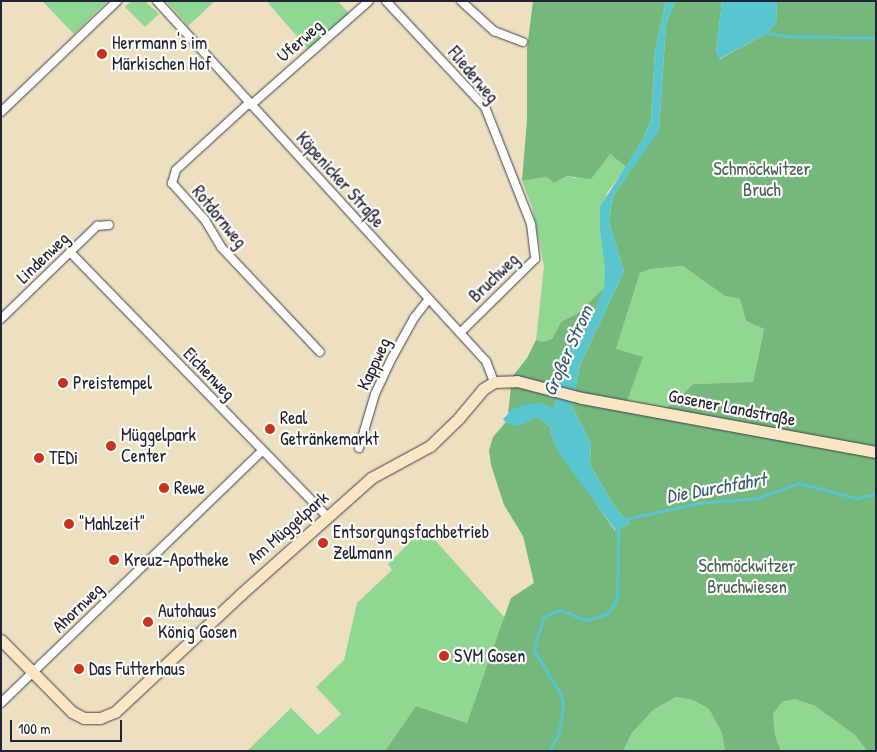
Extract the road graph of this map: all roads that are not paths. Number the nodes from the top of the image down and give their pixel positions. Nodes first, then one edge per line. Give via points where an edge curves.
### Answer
1 (117, 1) edge
2 (157, 1) edge
3 (369, 1) edge
4 (386, 1) edge
5 (461, 1) edge
6 (524, 42) dead end
7 (250, 104) junction
8 (1, 112) edge
9 (515, 183) joint
10 (109, 225) dead end
11 (70, 252) junction
12 (429, 299) junction
13 (1, 319) edge
14 (460, 333) junction
15 (320, 352) dead end
16 (494, 382) junction
17 (359, 448) dead end
18 (262, 451) junction
19 (876, 452) edge
20 (328, 517) junction
21 (1, 640) edge
22 (32, 673) junction
23 (1, 703) edge

1 - 8 street
2 - 7 street, Köpenicker Straße
3 - 7 street, Uferweg
4 - 9 street, Fliederweg via 485,107
5 - 6 street via 494,30
7 - 12 street, Köpenicker Straße
7 - 15 street, Rotdornweg via 176,170 172,182 205,220 221,247
9 - 14 street, Bruchweg via 531,224 535,259
10 - 11 street, Lindenweg via 97,226
11 - 13 street, Lindenweg
11 - 18 street, Eichenweg
12 - 14 street, Köpenicker Straße
12 - 17 street, Kappweg via 414,318 375,394
14 - 16 street, Köpenicker Straße via 486,361
16 - 19 main road, Gosener Landstraße via 517,381 582,398
16 - 20 main road, Am Müggelpark via 483,389 430,446 371,478
18 - 20 street, Eichenweg
18 - 22 street, Ahornweg
20 - 22 main road, Am Müggelpark via 194,636 115,712 100,718 79,716
21 - 22 main road, Am Müggelpark
22 - 23 street, Ahornweg

